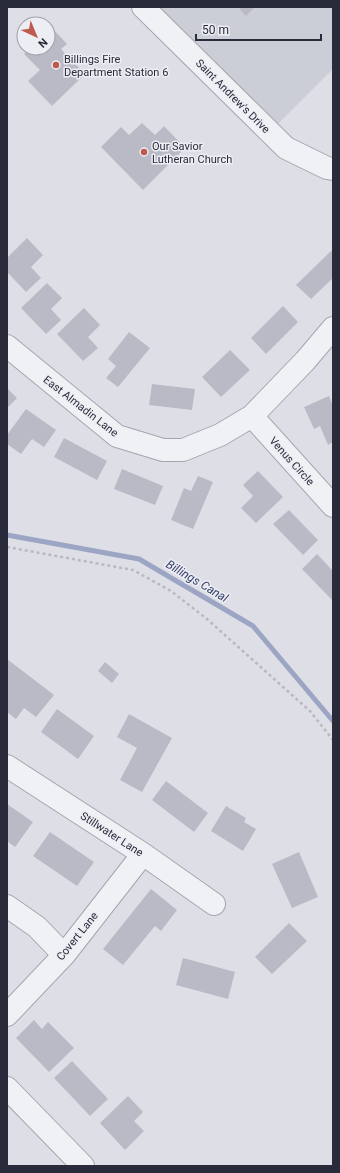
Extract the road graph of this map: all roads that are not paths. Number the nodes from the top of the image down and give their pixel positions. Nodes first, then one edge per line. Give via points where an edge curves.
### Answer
1 (143, 7) edge
2 (333, 169) edge
3 (333, 328) edge
4 (7, 346) edge
5 (252, 416) junction
6 (333, 506) edge
7 (7, 766) edge
8 (143, 854) junction
9 (214, 904) dead end
10 (7, 906) edge
11 (64, 955) junction
12 (7, 1015) edge
13 (7, 1088) edge
14 (83, 1166) edge

1 - 2 street, Saint Andrew's Drive via 286,148
3 - 5 street, East Almadin Lane
4 - 5 street, East Almadin Lane via 117,436 162,450 183,450 220,435
5 - 6 street, Venus Circle
7 - 8 street, Stillwater Lane
8 - 9 street, Stillwater Lane
8 - 11 street, Covert Lane
10 - 11 street via 37,927
11 - 12 street, Covert Lane
13 - 14 street

